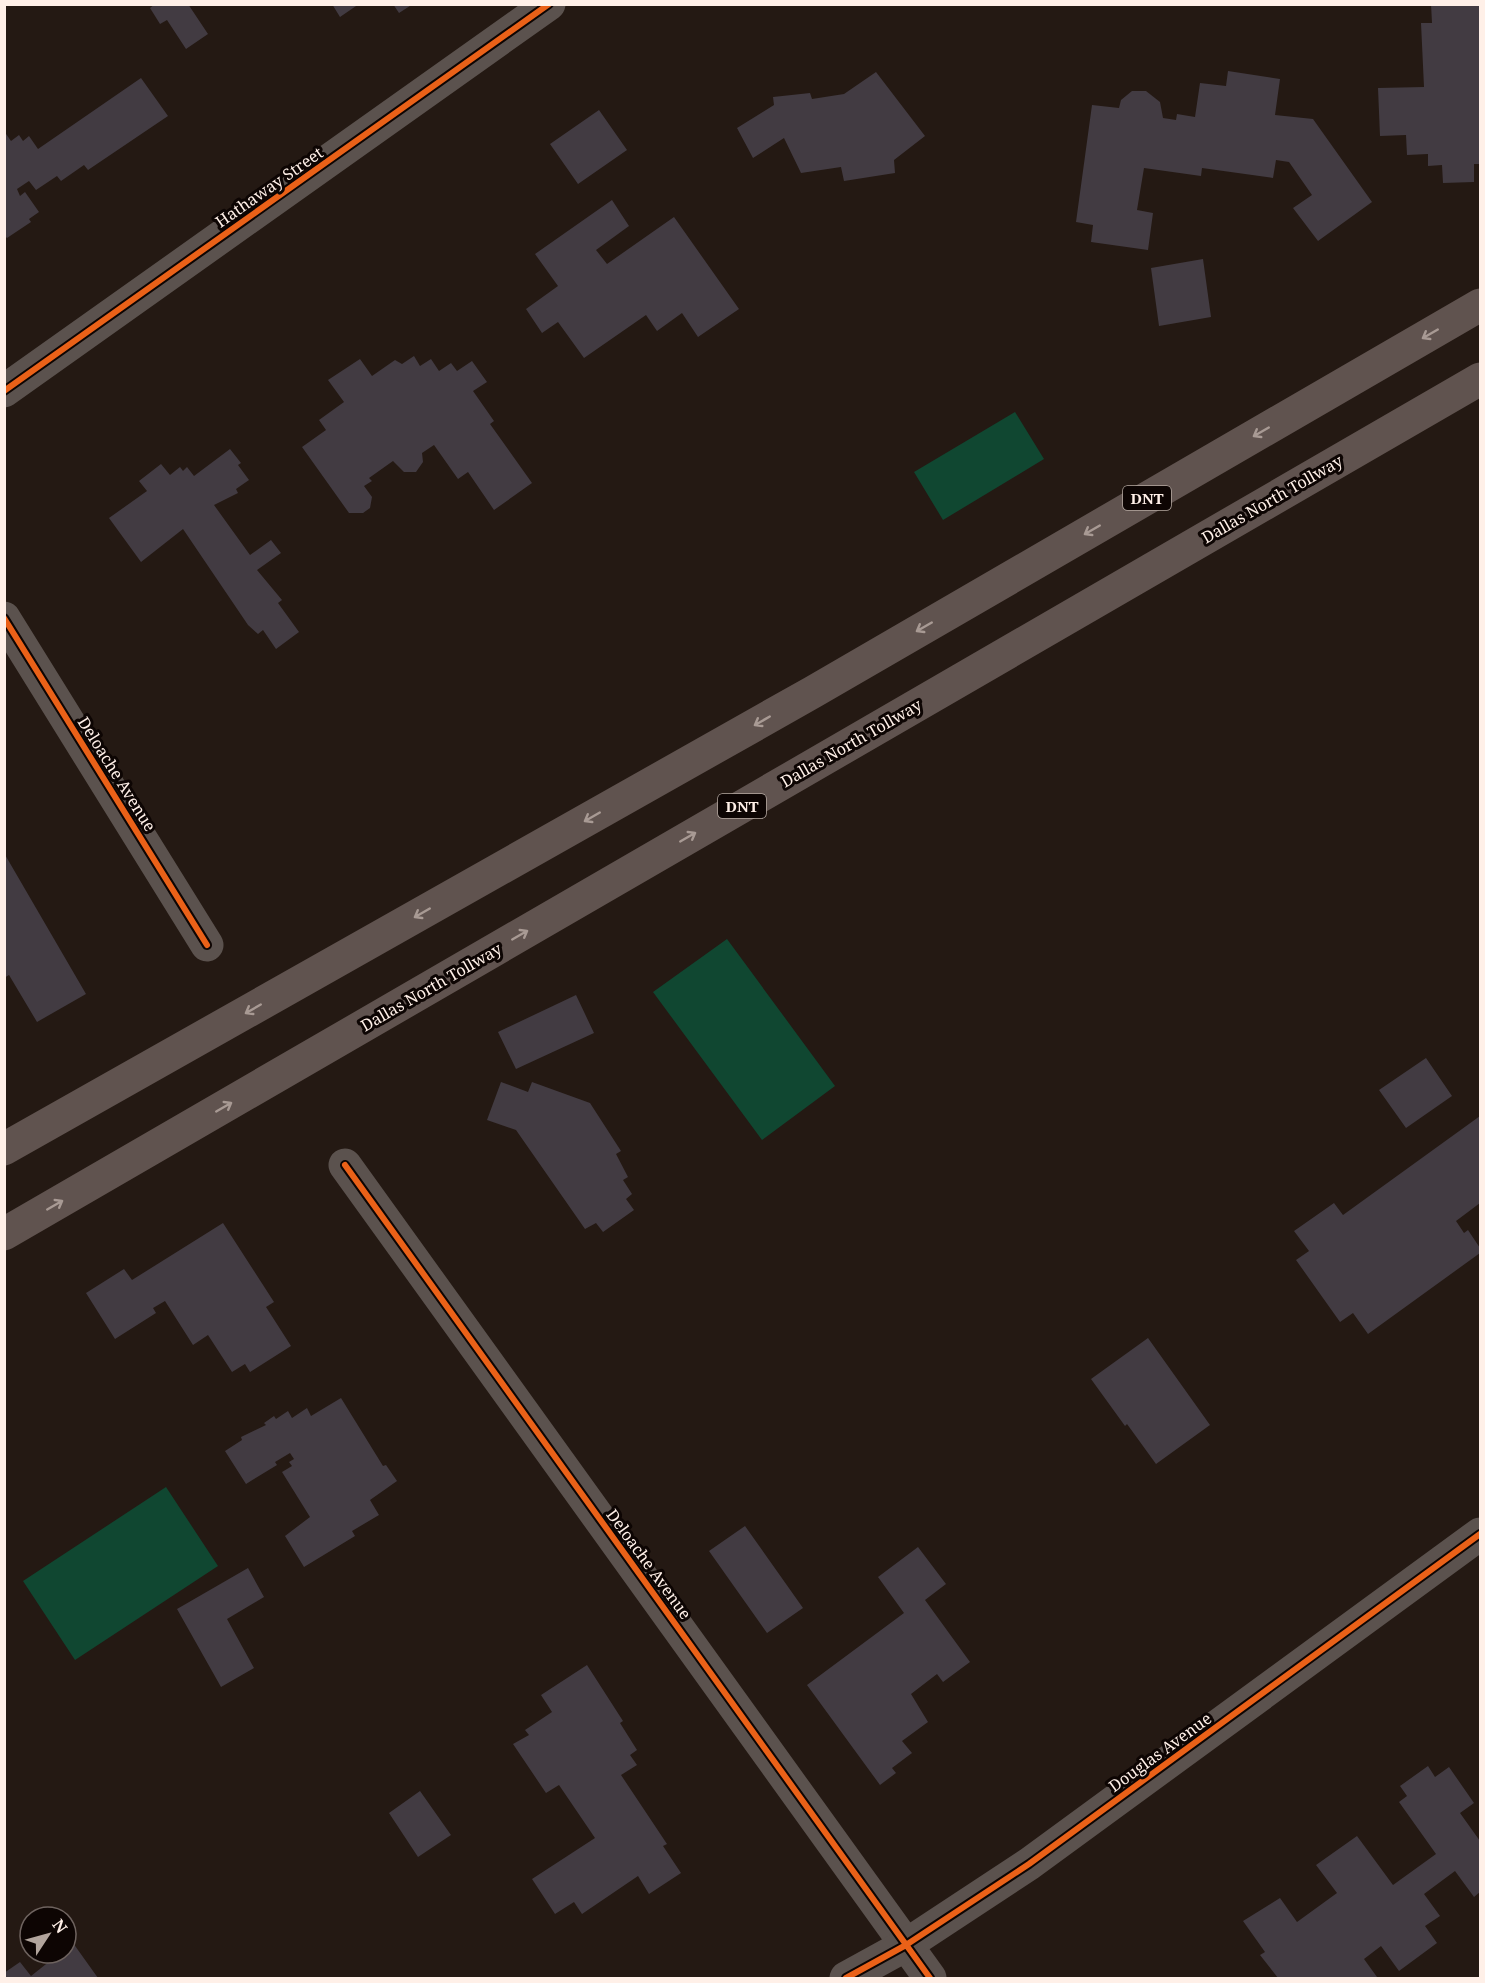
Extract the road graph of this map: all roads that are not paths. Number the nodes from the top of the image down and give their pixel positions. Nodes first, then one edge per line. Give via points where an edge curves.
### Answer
1 (549, 4) edge
2 (1480, 305) edge
3 (1480, 379) edge
4 (4, 391) edge
5 (4, 618) edge
6 (207, 945) dead end
7 (4, 1149) edge
8 (345, 1166) dead end
9 (4, 1234) edge
10 (1480, 1534) edge
11 (906, 1945) junction
12 (846, 1978) edge
13 (930, 1978) edge

1 - 4 street, Hathaway Street
2 -> 7 highway, DNT via 813,692
9 -> 3 highway, Dallas North Tollway / DNT
5 - 6 street, Deloache Avenue
8 - 11 street, Deloache Avenue
10 - 11 street, Douglas Avenue via 1029,1864
11 - 12 street, Douglas Avenue
11 - 13 street, Deloache Avenue

